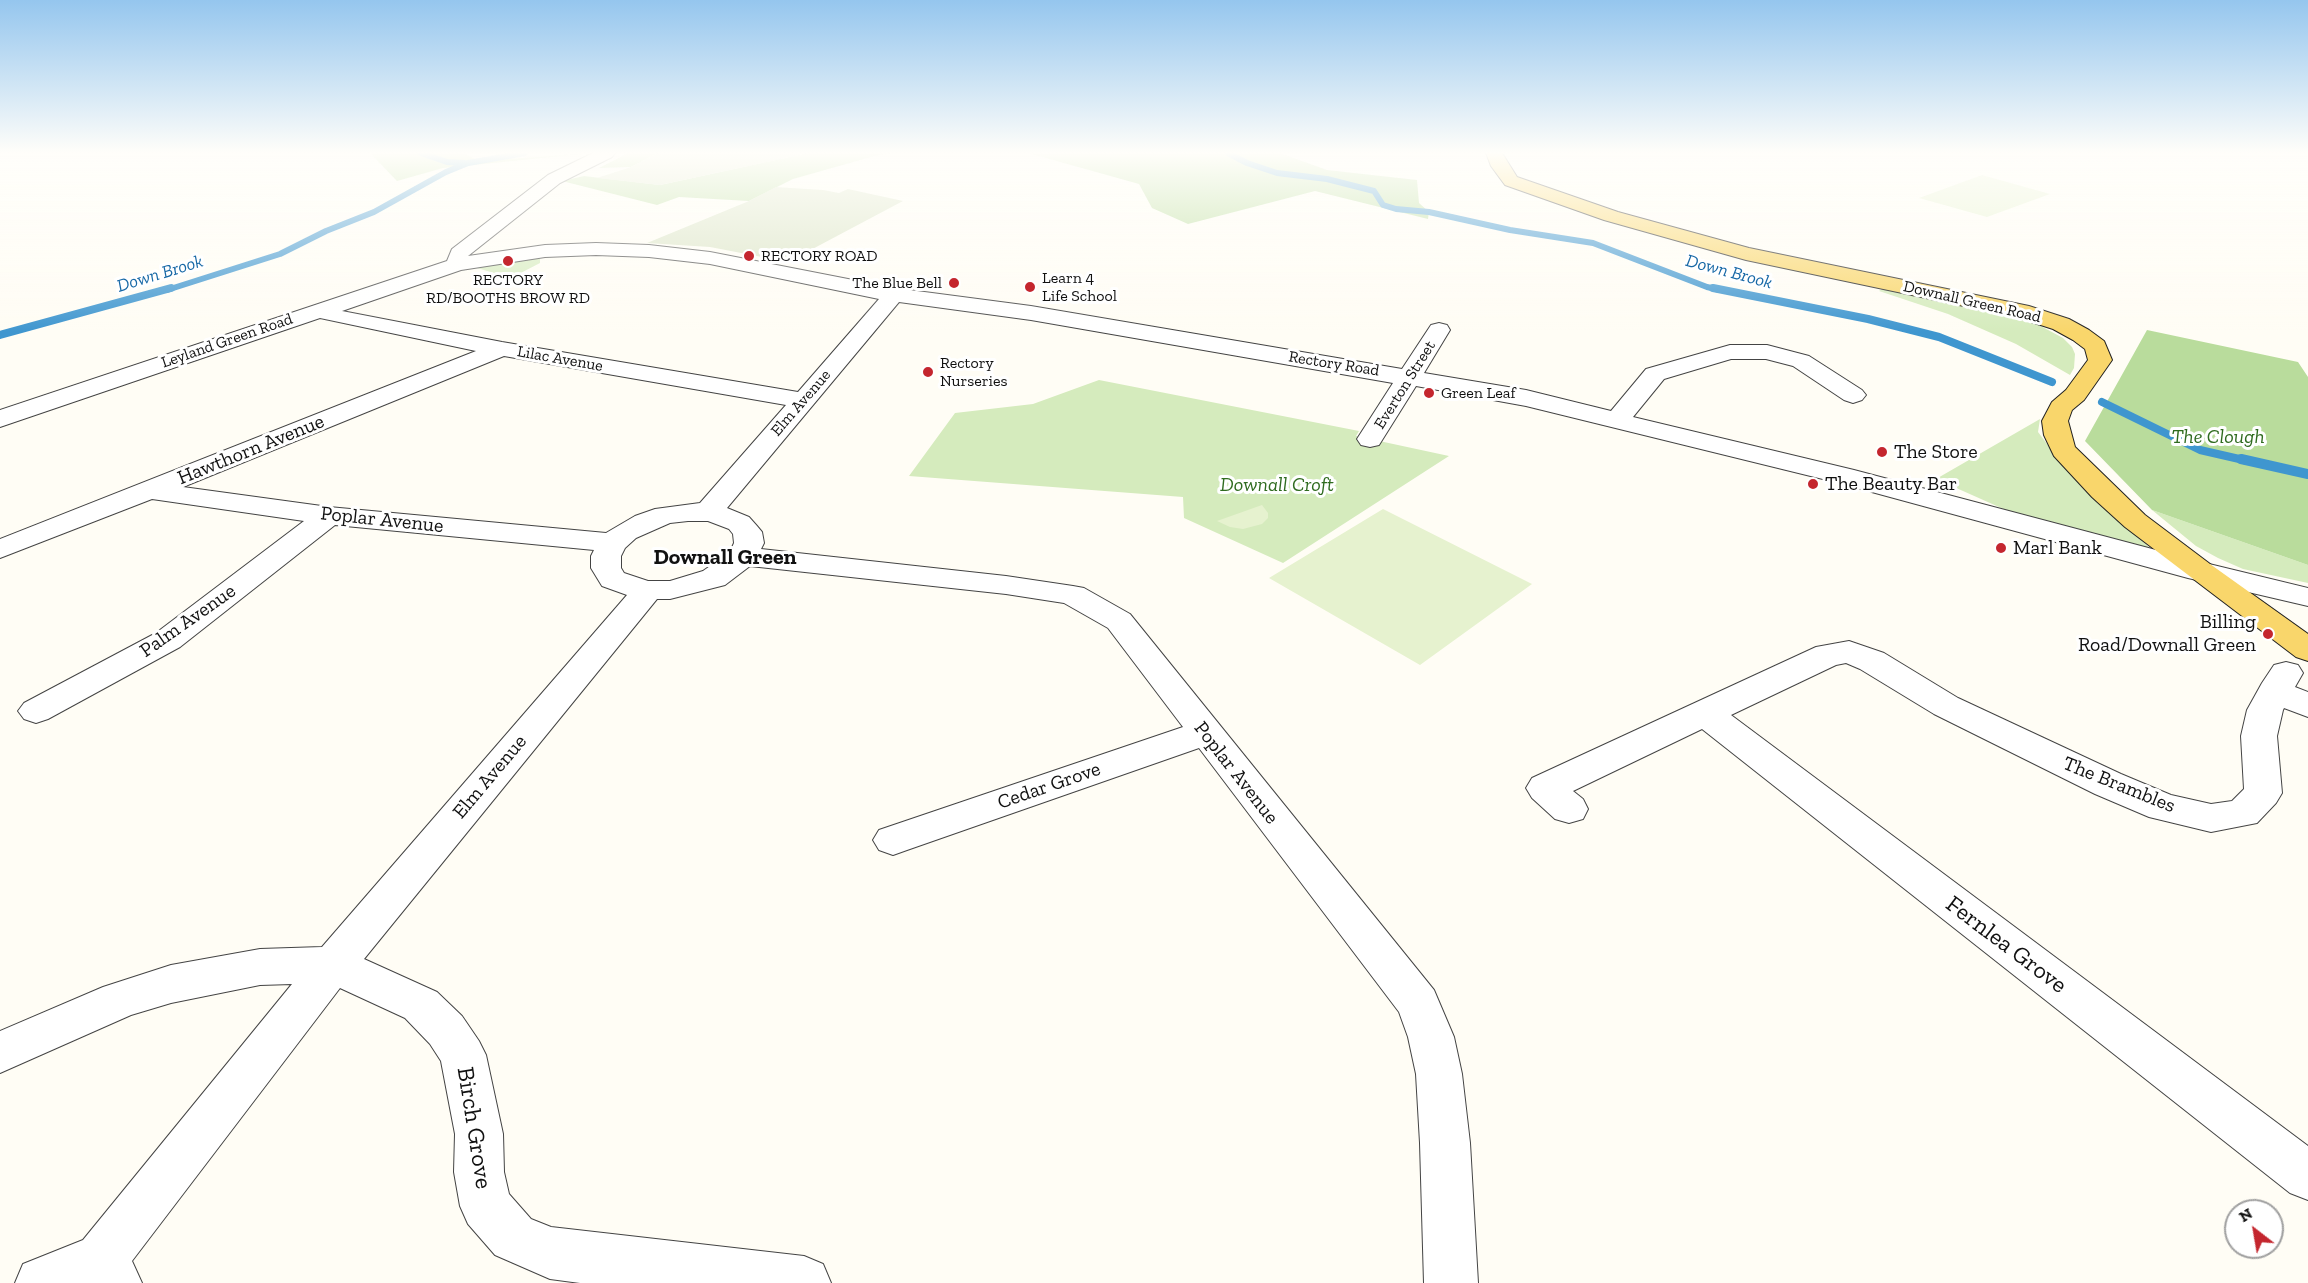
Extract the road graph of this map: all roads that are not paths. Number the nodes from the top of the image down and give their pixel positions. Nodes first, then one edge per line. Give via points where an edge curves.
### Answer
1 (511, 213) edge
2 (1605, 213) edge
3 (456, 265) junction
4 (894, 295) junction
5 (320, 310) junction
6 (1439, 330) dead end
7 (502, 349) junction
8 (1409, 376) junction
9 (1857, 390) dead end
10 (803, 400) junction
11 (0, 419) edge
12 (1618, 419) junction
13 (1371, 439) dead end
14 (152, 490) junction
15 (708, 512) junction
16 (329, 516) junction
17 (613, 543) junction
18 (0, 549) edge
19 (743, 556) junction
20 (2199, 571) junction
21 (648, 590) junction
22 (2308, 597) edge
23 (2289, 671) edge
24 (2308, 705) edge
25 (36, 711) dead end
26 (1705, 713) junction
27 (1204, 733) junction
28 (1569, 809) dead end
29 (893, 840) dead end
30 (333, 964) junction
31 (0, 1053) edge
32 (2308, 1176) edge
33 (108, 1271) edge
34 (42, 1283) edge
35 (804, 1283) edge
36 (1451, 1283) edge

1 - 3 street via 459,253
2 - 20 main road, Downall Green Road via 1746,254 2021,311 2081,335 2096,346 2100,360 2075,395 2061,407 2055,421 2062,450 2135,521
3 - 4 street, Rectory Road via 545,251 649,251 710,258
3 - 5 street, Leyland Green Road
4 - 8 street, Rectory Road via 1031,313
4 - 10 street, Elm Avenue
5 - 7 street, Lilac Avenue via 333,316
5 - 11 street, Leyland Green Road
6 - 8 street, Everton Street
7 - 10 street, Lilac Avenue
7 - 14 street, Hawthorn Avenue
8 - 12 street, Rectory Road
8 - 13 street, Everton Street
9 - 12 street via 1802,360 1767,352 1730,352 1655,374
10 - 15 street, Elm Avenue
12 - 20 street, Rectory Road
14 - 16 street, Poplar Avenue
14 - 18 street, Hawthorn Avenue
15 - 17 street via 665,515 626,532
15 - 19 street via 726,516 747,532 749,543
16 - 17 street, Poplar Avenue
16 - 25 street, Palm Avenue via 168,640
17 - 21 street via 606,556 606,568 613,579
19 - 21 street via 723,573 693,585
19 - 27 street, Poplar Avenue via 1073,595 1119,621
20 - 22 street, Rectory Road
20 - 23 main road, Downall Green Road
21 - 30 street, Elm Avenue
23 - 24 street
23 - 26 street, The Brambles via 2265,710 2259,736 2263,793 2243,813 2211,818 2163,807 2108,784 1946,706 1872,661 1849,652 1828,655
26 - 28 street via 1545,788
26 - 32 street, Fernlea Grove
27 - 29 street, Cedar Grove
27 - 36 street, Poplar Avenue via 1418,1003 1439,1074
30 - 31 street, Birch Grove via 260,967 171,984 119,1000
30 - 33 street
30 - 35 street, Birch Grove via 421,1005 446,1030 463,1056 479,1134 479,1172 486,1206 513,1237 550,1253
33 - 34 street

